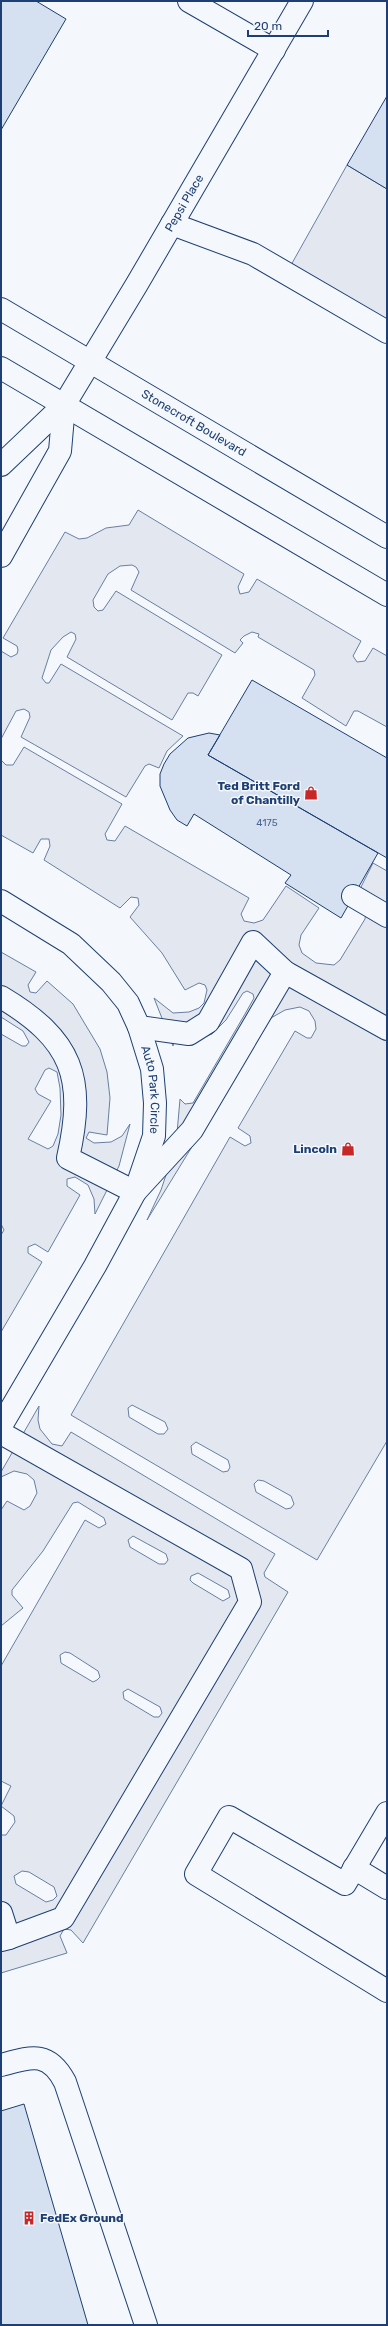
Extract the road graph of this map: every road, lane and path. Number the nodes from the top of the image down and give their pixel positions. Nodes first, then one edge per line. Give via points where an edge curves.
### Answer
1 (189, 1) edge
2 (302, 1) edge
3 (274, 50) junction
4 (172, 224) junction
5 (1, 309) edge
6 (387, 332) edge
7 (90, 361) junction
8 (1, 368) edge
9 (64, 405) junction
10 (1, 465) edge
11 (387, 536) edge
12 (1, 556) edge
13 (387, 595) edge
14 (353, 896) dead end
15 (1, 901) edge
16 (387, 916) edge
17 (285, 972) junction
18 (1, 997) edge
19 (139, 1027) junction
20 (387, 1029) edge
21 (135, 1192) junction
22 (1, 1426) edge
23 (1, 1433) edge
24 (387, 1813) edge
25 (354, 1868) junction
26 (387, 1888) edge
27 (1, 1913) edge
28 (5, 1939) edge
29 (387, 1990) edge
30 (1, 2065) edge
31 (146, 2325) edge

1 - 3 street
2 - 3 street, Pepsi Place
3 - 4 street, Pepsi Place
4 - 6 street via 252,254
4 - 7 street, Pepsi Place
5 - 7 street, Stonecroft Boulevard
7 - 9 street, Pepsi Place
7 - 11 street, Stonecroft Boulevard
8 - 9 street
9 - 10 street
9 - 12 street via 60,450
9 - 13 street
14 - 16 street
15 - 19 street, Auto Park Circle via 71,944 111,982 128,1003
17 - 19 street via 253,942 208,1022 189,1034
17 - 20 street
17 - 21 street via 192,1130
18 - 21 street via 34,1017 69,1062 75,1082 76,1099 68,1158
19 - 21 street, Auto Park Circle via 152,1069 156,1103 154,1136
21 - 22 street, Auto Park Circle via 95,1266
23 - 28 street via 240,1569 250,1602 63,1918
24 - 25 street
25 - 26 street
25 - 29 street via 345,1884 229,1817 196,1874
27 - 28 street
30 - 31 street via 31,2056 57,2068 65,2082

